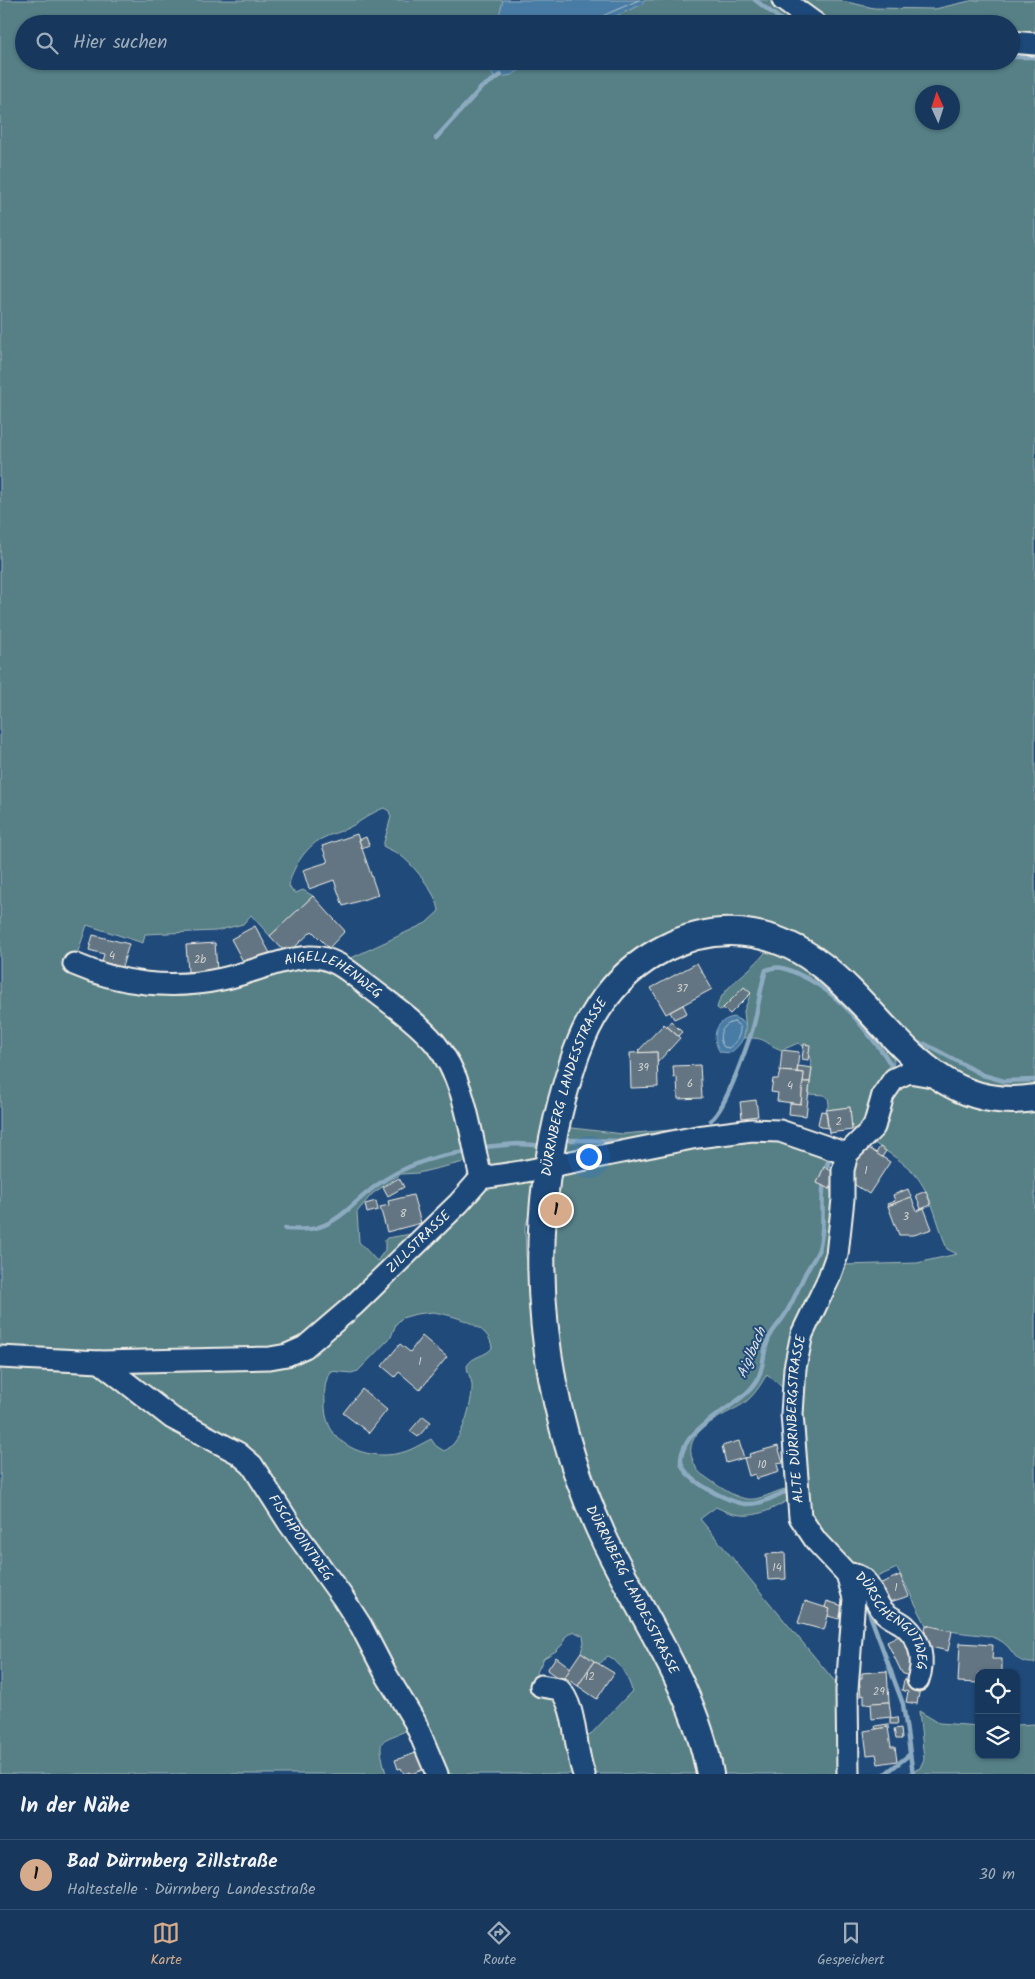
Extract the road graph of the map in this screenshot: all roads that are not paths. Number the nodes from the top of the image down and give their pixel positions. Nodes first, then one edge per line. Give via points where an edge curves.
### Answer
1 (783, 0) edge
2 (804, 15) edge
3 (1020, 43) edge
4 (1035, 44) edge
5 (74, 964) dead end
6 (900, 1043) junction
7 (902, 1074) junction
8 (938, 1077) junction
9 (1027, 1100) edge
10 (842, 1152) junction
11 (548, 1166) junction
12 (481, 1178) junction
13 (0, 1357) edge
14 (100, 1362) junction
15 (847, 1574) junction
16 (918, 1680) dead end
17 (541, 1686) dead end
18 (437, 1774) edge
19 (584, 1774) edge
20 (710, 1774) edge
21 (848, 1774) edge

1 - 2 street
3 - 4 street
5 - 12 street, AIGELLEHENWEG via 112,978 178,984 222,979 287,960 309,957 331,960 414,1023 442,1053 463,1100
6 - 7 street via 907,1062
6 - 8 main road, DÜRRNBERG LANDESSTRASSE
6 - 11 main road, DÜRRNBERG LANDESSTRASSE via 826,967 806,954 770,938 732,932 702,935 675,943 630,969 612,986 590,1020 568,1077
7 - 8 street via 917,1072
7 - 10 street via 894,1079 883,1095 874,1127
8 - 9 main road, DÜRRNBERG LANDESSTRASSE via 960,1091 978,1097 996,1101
10 - 11 street via 780,1131 752,1130 697,1137
10 - 15 street, ALTE DÜRRNBERGSTRASSE via 843,1199 837,1255 802,1334 795,1368 792,1414 800,1517 816,1541
11 - 12 street
11 - 20 main road, DÜRRNBERG LANDESSTRASSE via 541,1248 542,1296 550,1371 560,1416 587,1502 662,1644 689,1703
12 - 14 street, ZILLSTRASSE via 354,1305 296,1352 270,1358
13 - 14 street, ZILLSTRASSE
14 - 18 street, FISCHPOINTWEG via 172,1418 231,1449 262,1477 289,1523 356,1618 416,1722
15 - 16 street, DÜRSCHENGUTWEG via 864,1579 882,1610 909,1630 916,1640 923,1662
15 - 21 street, ALTE DÜRRNBERGSTRASSE via 855,1603 847,1690
17 - 19 street via 559,1689 567,1700

